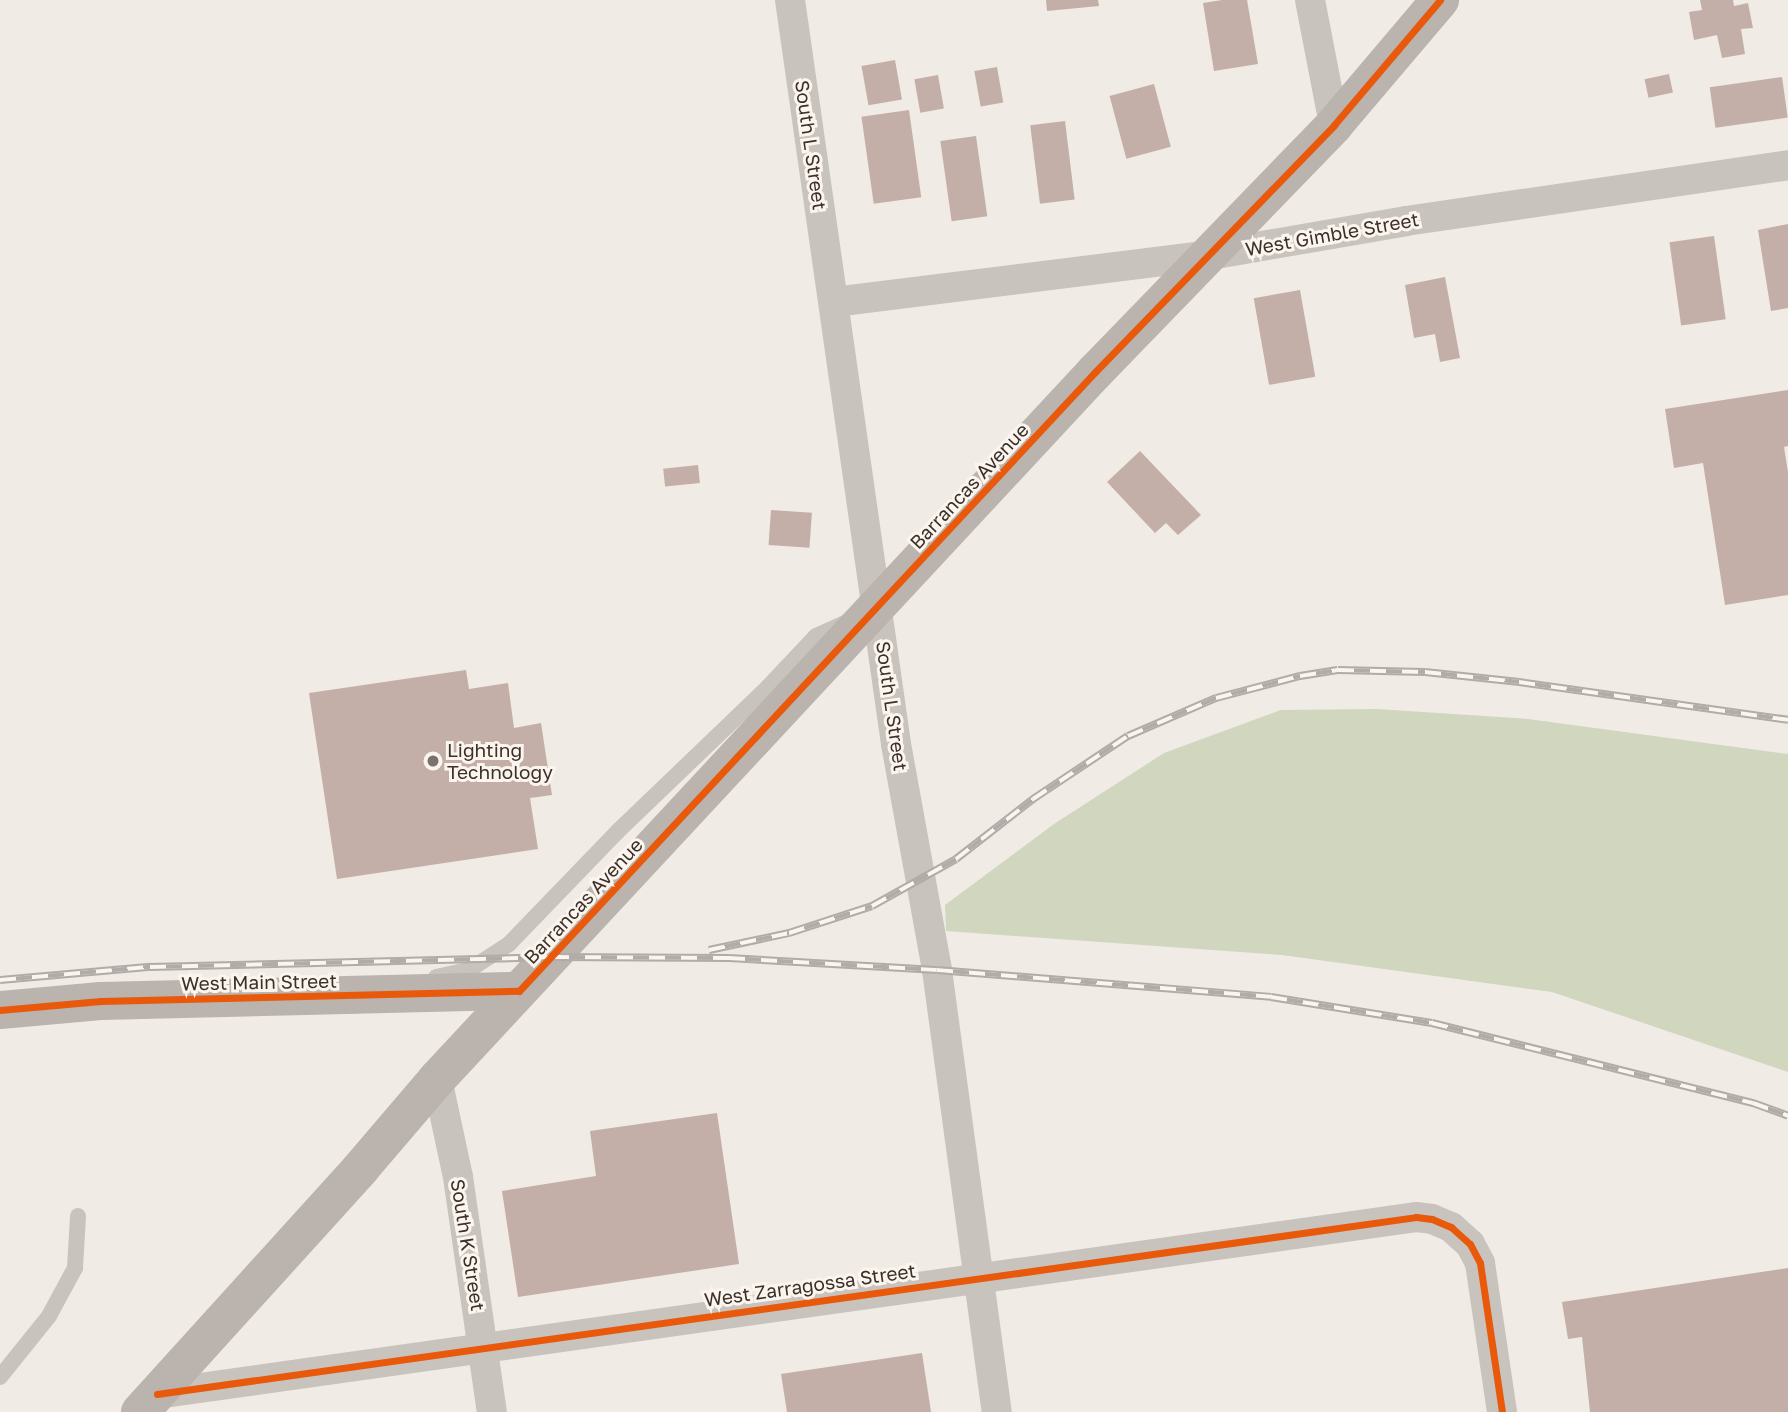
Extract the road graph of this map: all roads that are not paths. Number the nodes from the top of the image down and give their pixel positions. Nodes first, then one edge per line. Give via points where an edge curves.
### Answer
1 (790, 0) edge
2 (1310, 0) edge
3 (1440, 0) edge
4 (1334, 125) junction
5 (1788, 165) edge
6 (1210, 255) junction
7 (834, 302) junction
8 (878, 607) junction
9 (519, 991) junction
10 (275, 997) junction
11 (0, 1010) edge
12 (437, 1079) junction
13 (78, 1216) dead end
14 (977, 1277) junction
15 (483, 1346) junction
16 (0, 1377) edge
17 (148, 1403) edge
18 (492, 1412) edge
19 (998, 1412) edge
20 (1502, 1412) edge

1 - 7 street, South L Street
2 - 4 street
3 - 4 main road, Barrancas Avenue
4 - 6 main road, Barrancas Avenue
5 - 6 street, West Gimble Street
6 - 7 street, West Gimble Street
6 - 8 main road, Barrancas Avenue
7 - 8 street, South L Street
8 - 9 main road, Barrancas Avenue
8 - 10 lane via 816,636 491,958 470,970 408,983
8 - 14 street, South L Street via 895,744 937,970
9 - 10 main road, West Main Street
9 - 12 main road, Barrancas Avenue
10 - 11 main road, West Main Street via 89,1002
12 - 15 street, South K Street via 458,1177
12 - 17 main road, Barrancas Avenue
13 - 16 lane via 75,1268 49,1316
14 - 15 street, West Zarragossa Street
14 - 19 street, South L Street
14 - 20 street, West Zarragossa Street via 1416,1217 1432,1219 1463,1237 1480,1263
15 - 17 street, West Zarragossa Street
15 - 18 street, South K Street

